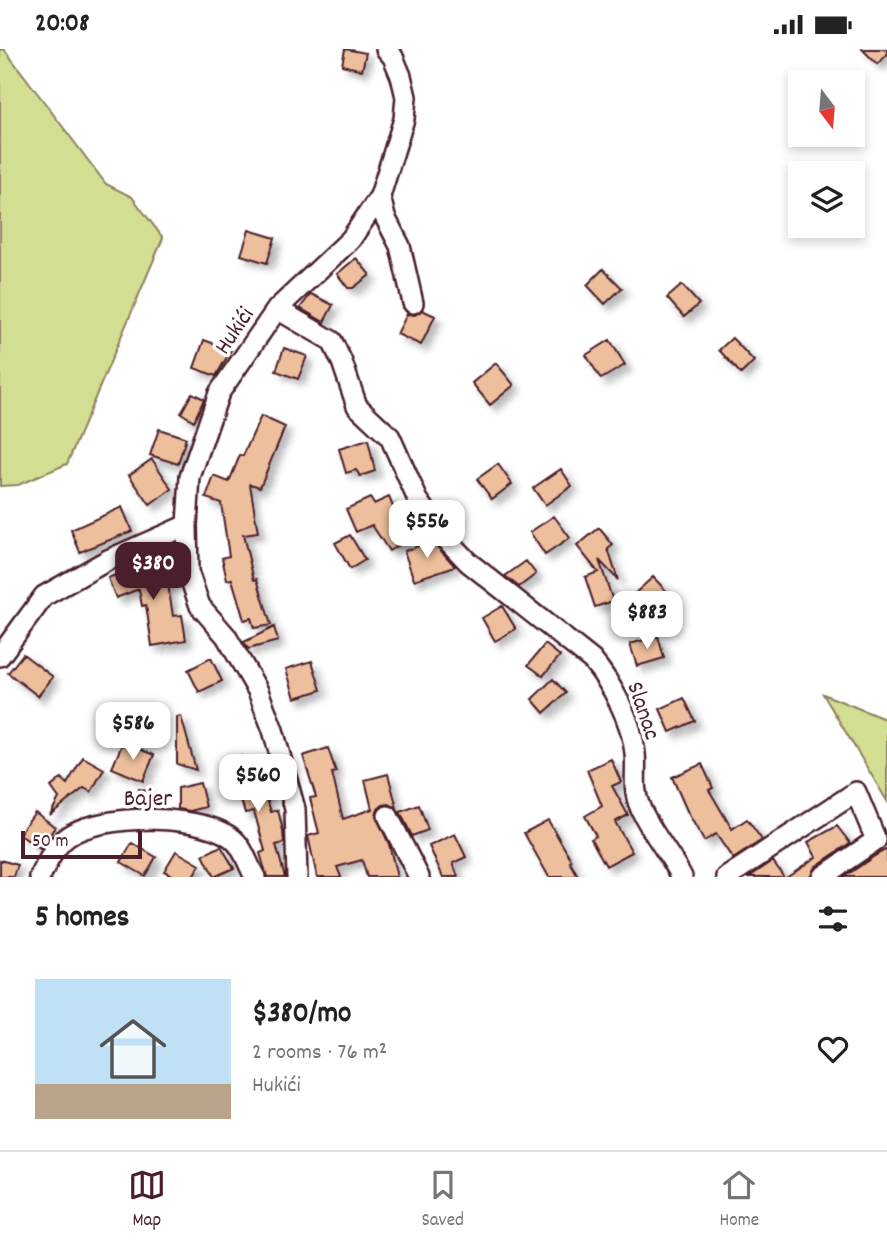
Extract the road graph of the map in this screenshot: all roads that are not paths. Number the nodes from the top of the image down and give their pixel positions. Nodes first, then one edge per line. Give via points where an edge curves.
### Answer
1 (386, 49) edge
2 (380, 196) junction
3 (413, 303) dead end
4 (277, 309) junction
5 (187, 524) junction
6 (0, 656) edge
7 (388, 816) dead end
8 (40, 877) edge
9 (255, 877) edge
10 (297, 877) edge
11 (419, 877) edge
12 (682, 877) edge
13 (727, 877) edge
14 (822, 877) edge

1 - 2 street, Hukići via 406,97 404,119
2 - 3 street via 400,246
2 - 4 street, Hukići via 351,239
4 - 5 street, Hukići via 219,393 190,477
4 - 12 street, Slanac via 332,341 357,406 390,437 418,500 446,538 468,562 592,660 607,677 633,745 640,808
5 - 6 street via 108,559 44,596
5 - 10 street, Hukići via 188,572 200,606 226,636 258,691 284,762 295,809
7 - 11 street
8 - 9 street, Bajer via 51,855 67,837 82,829 106,821 176,820 207,825 237,842
13 - 14 street via 856,792 876,840

